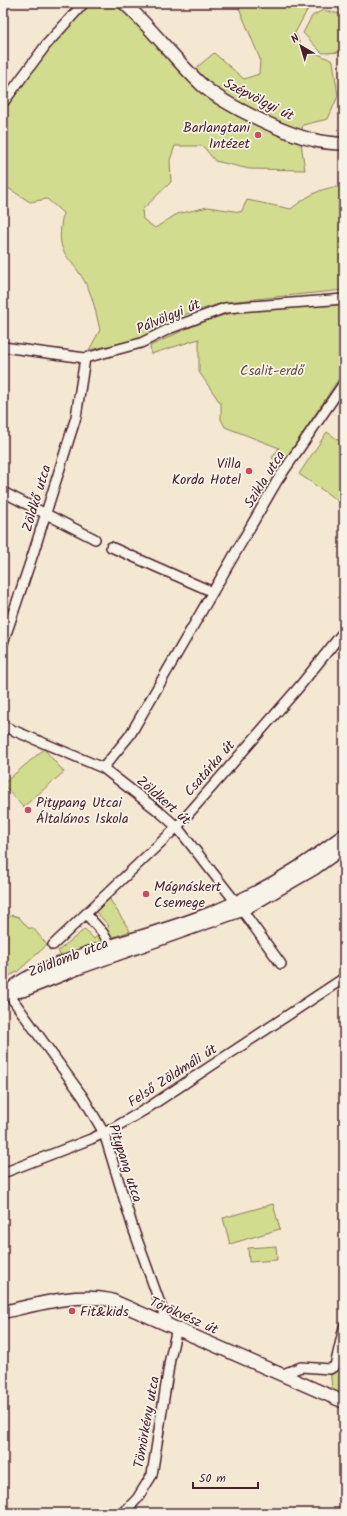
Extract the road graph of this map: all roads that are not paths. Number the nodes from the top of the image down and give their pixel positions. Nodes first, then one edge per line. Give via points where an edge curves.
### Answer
1 (84, 3) edge
2 (124, 3) edge
3 (3, 103) edge
4 (344, 144) edge
5 (344, 299) edge
6 (3, 347) edge
7 (84, 358) junction
8 (344, 384) edge
9 (3, 492) edge
10 (46, 515) junction
11 (95, 539) dead end
12 (111, 547) dead end
13 (213, 592) junction
14 (344, 631) edge
15 (3, 643) edge
16 (3, 726) edge
17 (103, 768) junction
18 (177, 827) junction
19 (344, 835) edge
20 (344, 847) edge
21 (238, 906) junction
22 (86, 914) junction
23 (137, 943) junction
24 (52, 945) dead end
25 (110, 947) junction
26 (281, 964) dead end
27 (344, 978) edge
28 (4, 992) edge
29 (104, 1133) junction
30 (3, 1173) edge
31 (3, 1312) edge
32 (172, 1326) junction
33 (344, 1327) edge
34 (283, 1374) junction
35 (344, 1402) edge
36 (123, 1513) edge

1 - 3 street via 46,45
2 - 4 street, Szépvölgyi út via 201,83 219,98 300,136 326,143
5 - 7 street, Pálvölgyi út via 225,308 171,328 141,343
6 - 7 street, Pálvölgyi út
7 - 10 street, Zöldkő utca via 76,417
8 - 13 street, Szikla utca via 277,481
9 - 10 street
10 - 11 street
10 - 15 street, Zöldkő utca
12 - 13 street
13 - 17 street, Szikla utca via 130,735
14 - 18 street, Csatárka út via 299,687
16 - 17 street, Zöldkert út
17 - 18 street, Zöldkert út
18 - 21 street, Zöldkert út
18 - 22 street, Csatárka út
19 - 21 street, Zöldlomb utca via 318,855
20 - 21 street, Zöldlomb utca via 315,868
21 - 23 street, Zöldlomb utca via 210,913
21 - 26 street, Zöldkert út
22 - 24 street, Csatárka út
22 - 25 street
23 - 25 street, Zöldlomb utca
23 - 28 street, Zöldlomb utca via 24,990
25 - 28 street, Zöldlomb utca via 28,978
27 - 29 street, Felső Zöldmáli út via 146,1109
28 - 29 street, Pitypang utca via 83,1097
29 - 30 street, Felső Zöldmáli út
29 - 32 street, Pitypang utca via 133,1228
31 - 32 street, Törökvész út via 63,1299 93,1297 121,1303
32 - 34 street, Törökvész út
32 - 36 street, Tömörkény utca via 170,1359 152,1475 137,1499
33 - 34 street via 335,1366 330,1369 301,1367
34 - 35 street, Törökvész út

